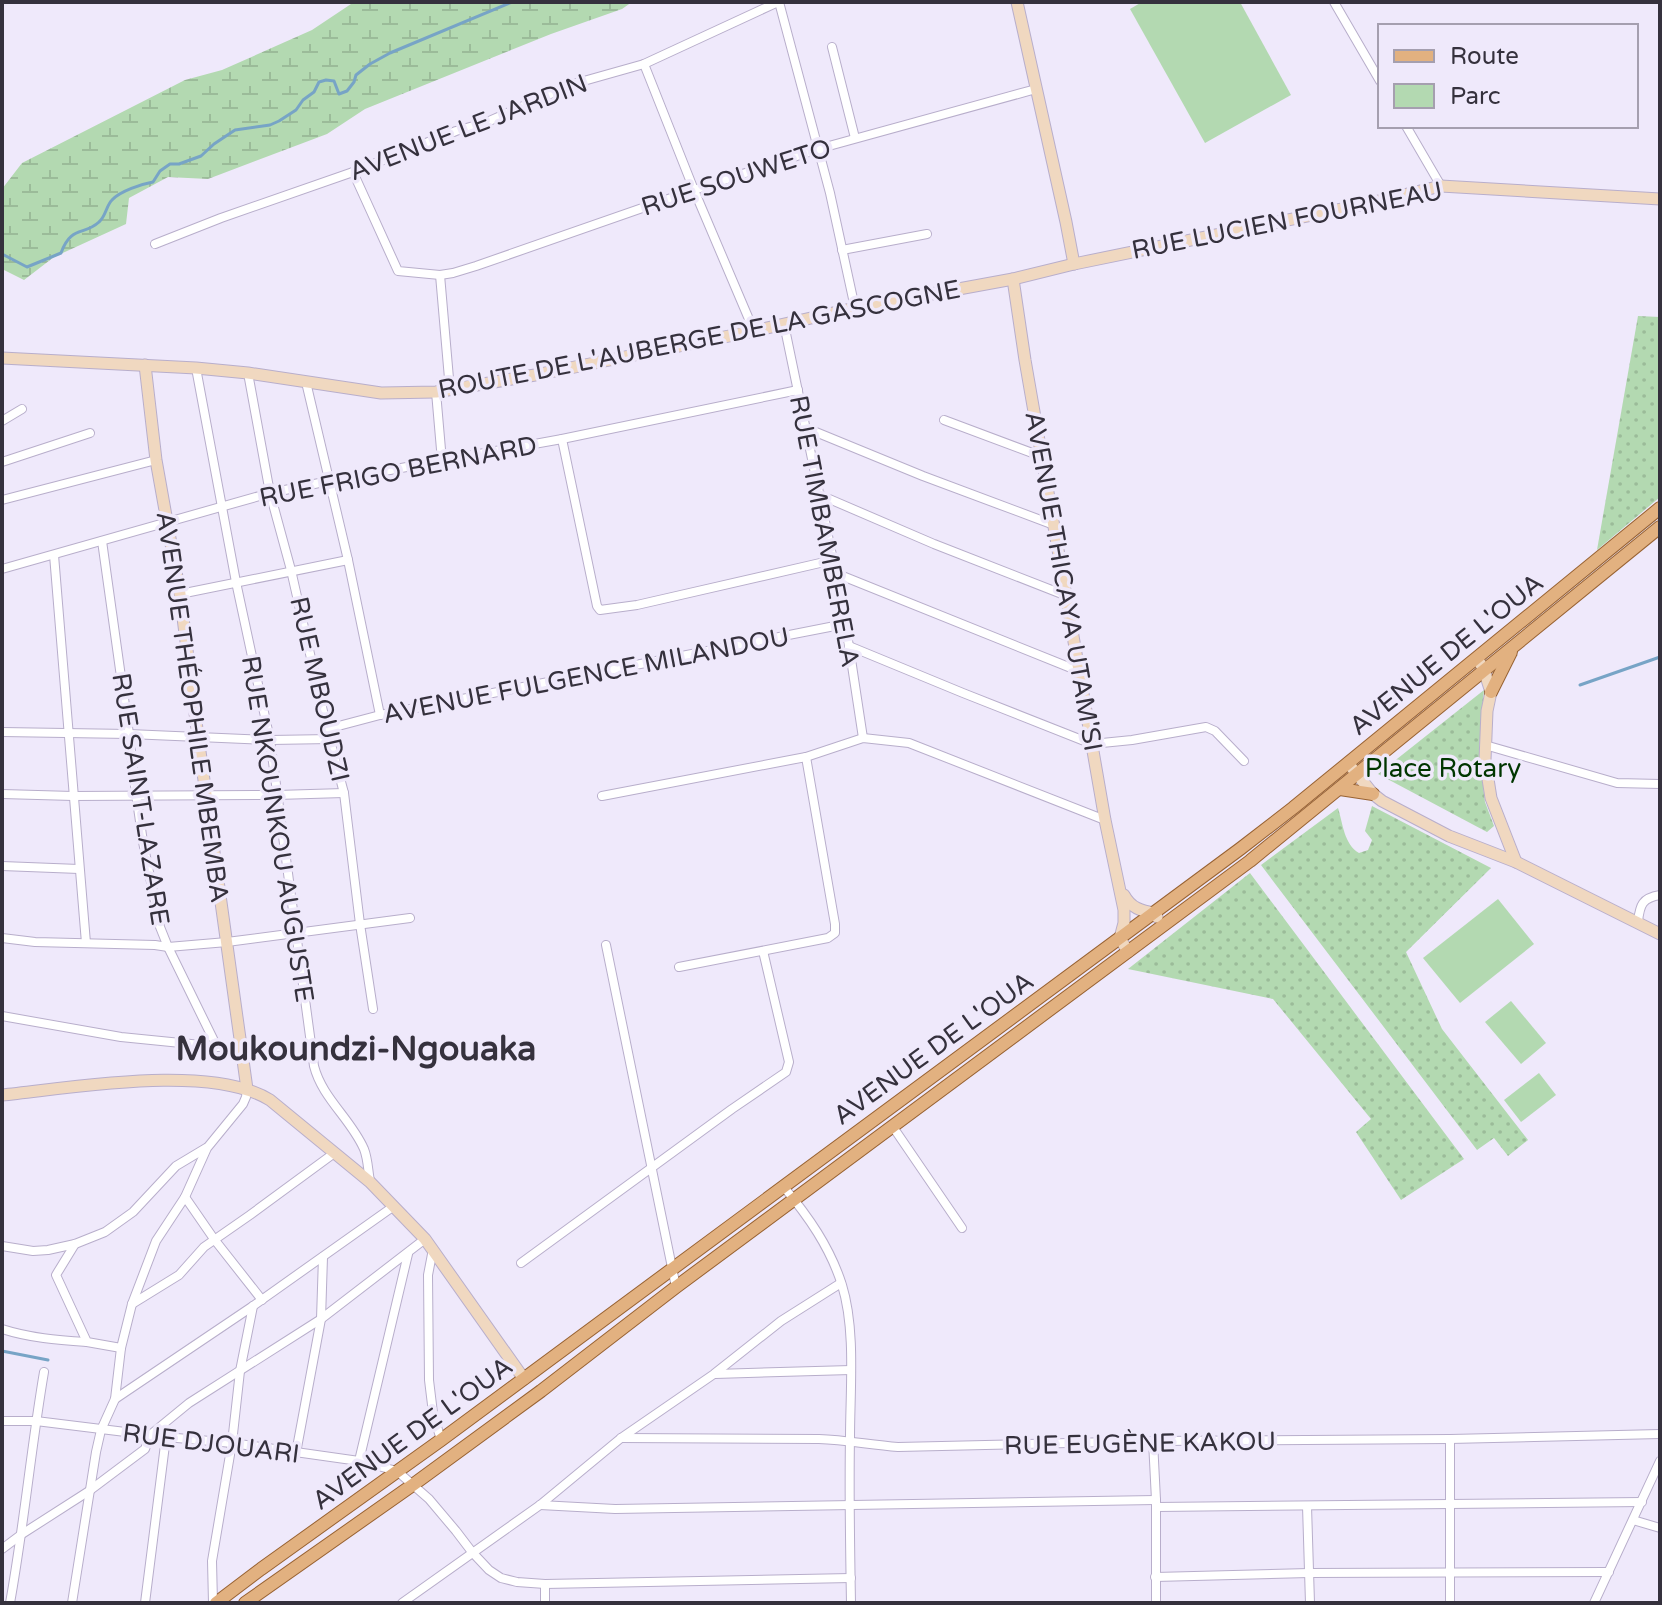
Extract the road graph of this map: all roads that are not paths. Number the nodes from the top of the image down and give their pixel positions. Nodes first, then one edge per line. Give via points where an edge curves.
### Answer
1 (779, 2) edge
2 (1017, 2) edge
3 (1334, 2) edge
4 (832, 47) dead end
5 (644, 64) junction
6 (1378, 78) edge
7 (1036, 89) junction
8 (1407, 128) edge
9 (855, 138) junction
10 (818, 149) junction
11 (353, 172) junction
12 (1441, 186) junction
13 (694, 190) junction
14 (1660, 199) edge
15 (927, 234) dead end
16 (155, 244) dead end
17 (842, 250) junction
18 (1074, 264) junction
19 (440, 275) junction
20 (1013, 279) junction
21 (855, 308) junction
22 (784, 324) junction
23 (754, 331) junction
24 (2, 358) edge
25 (145, 365) junction
26 (196, 368) junction
27 (248, 373) junction
28 (306, 382) junction
29 (450, 390) junction
30 (798, 390) junction
31 (436, 392) junction
32 (22, 409) dead end
33 (944, 420) dead end
34 (2, 421) edge
35 (806, 428) junction
36 (90, 433) dead end
37 (562, 439) junction
38 (1043, 457) junction
39 (156, 460) junction
40 (442, 461) junction
41 (2, 462) edge
42 (329, 481) junction
43 (270, 493) junction
44 (820, 495) junction
45 (2, 500) edge
46 (223, 506) junction
47 (1660, 508) edge
48 (167, 523) junction
49 (1054, 525) junction
50 (1660, 527) edge
51 (102, 541) junction
52 (54, 555) junction
53 (348, 560) junction
54 (833, 560) junction
55 (2, 569) edge
56 (291, 570) junction
57 (835, 573) junction
58 (236, 582) junction
59 (180, 594) junction
60 (1067, 596) junction
61 (845, 624) junction
62 (1515, 645) junction
63 (849, 646) junction
64 (1480, 664) junction
65 (1081, 672) junction
66 (1491, 692) junction
67 (380, 715) junction
68 (327, 729) junction
69 (2, 732) edge
70 (67, 733) junction
71 (129, 734) junction
72 (198, 737) junction
73 (863, 738) junction
74 (331, 739) junction
75 (270, 740) junction
76 (1092, 744) junction
77 (1485, 745) junction
78 (806, 757) junction
79 (1244, 761) dead end
80 (1348, 763) junction
81 (1357, 775) junction
82 (1660, 784) edge
83 (1340, 789) junction
84 (344, 793) junction
85 (2, 794) edge
86 (136, 794) junction
87 (1373, 794) junction
88 (207, 795) junction
89 (277, 795) junction
90 (73, 796) junction
91 (602, 796) dead end
92 (1105, 820) junction
93 (1516, 862) junction
94 (2, 866) edge
95 (79, 869) junction
96 (1118, 883) junction
97 (1660, 895) edge
98 (1155, 913) junction
99 (410, 918) dead end
100 (1638, 921) junction
101 (360, 924) junction
102 (1164, 925) junction
103 (297, 933) junction
104 (1660, 934) edge
105 (2, 938) edge
106 (1120, 938) junction
107 (227, 942) junction
108 (86, 943) junction
109 (606, 945) dead end
110 (168, 947) junction
111 (763, 951) junction
112 (1128, 952) junction
113 (679, 967) dead end
114 (373, 1009) dead end
115 (2, 1016) edge
116 (217, 1047) junction
117 (241, 1049) junction
118 (247, 1089) junction
119 (2, 1095) edge
120 (893, 1127) junction
121 (207, 1148) junction
122 (333, 1154) junction
123 (652, 1168) junction
124 (370, 1182) junction
125 (783, 1186) junction
126 (185, 1197) junction
127 (794, 1199) junction
128 (394, 1206) junction
129 (962, 1228) dead end
130 (214, 1239) junction
131 (75, 1244) junction
132 (429, 1244) junction
133 (2, 1246) edge
134 (408, 1254) junction
135 (323, 1257) junction
136 (521, 1263) dead end
137 (673, 1268) junction
138 (841, 1283) junction
139 (676, 1287) junction
140 (262, 1300) junction
141 (132, 1304) junction
142 (253, 1306) junction
143 (321, 1319) junction
144 (2, 1329) edge
145 (87, 1342) junction
146 (121, 1348) junction
147 (851, 1370) junction
148 (240, 1371) junction
149 (44, 1372) dead end
150 (714, 1374) junction
151 (524, 1379) junction
152 (115, 1399) junction
153 (2, 1421) edge
154 (36, 1421) junction
155 (101, 1430) junction
156 (1660, 1434) edge
157 (150, 1435) junction
158 (166, 1437) junction
159 (621, 1438) junction
160 (1450, 1439) junction
161 (441, 1440) junction
162 (850, 1440) junction
163 (1153, 1441) junction
164 (232, 1443) junction
165 (296, 1453) junction
166 (359, 1461) junction
167 (1660, 1461) edge
168 (397, 1471) junction
169 (414, 1484) junction
170 (89, 1491) junction
171 (1642, 1502) junction
172 (850, 1504) junction
173 (1156, 1504) junction
174 (1450, 1504) junction
175 (540, 1505) junction
176 (1307, 1506) junction
177 (1633, 1520) junction
178 (1660, 1528) edge
179 (22, 1534) junction
180 (2, 1549) edge
181 (472, 1552) junction
182 (1449, 1572) junction
183 (1609, 1572) junction
184 (1309, 1573) junction
185 (1155, 1577) junction
186 (851, 1578) junction
187 (545, 1584) junction
188 (10, 1603) edge
189 (72, 1603) edge
190 (145, 1603) edge
191 (214, 1603) edge
192 (245, 1603) edge
193 (402, 1603) edge
194 (545, 1603) edge
195 (851, 1603) edge
196 (1156, 1603) edge
197 (1310, 1603) edge
198 (1450, 1603) edge
199 (1594, 1603) edge

1 - 5 street, AVENUE LE JARDIN
1 - 10 street
2 - 7 street
3 - 6 street
4 - 9 street
5 - 11 street, AVENUE LE JARDIN via 573,84
5 - 13 street
7 - 9 street, RUE SOUWETO
7 - 18 street
8 - 12 street
9 - 10 street, RUE SOUWETO
10 - 13 street, RUE SOUWETO
10 - 17 street
11 - 16 street, AVENUE LE JARDIN
11 - 19 street, RUE SOUWETO via 398,271
12 - 14 street, RUE LUCIEN FOURNEAU
12 - 18 street, RUE LUCIEN FOURNEAU
13 - 19 street, RUE SOUWETO
13 - 23 street
15 - 17 street
17 - 21 street
18 - 20 street, RUE LUCIEN FOURNEAU
19 - 29 street
20 - 21 street, ROUTE DE L'AUBERGE DE LA GASCOGNE
20 - 38 street, AVENUE THICAYA UTAM'SI
21 - 22 street, ROUTE DE L'AUBERGE DE LA GASCOGNE
22 - 23 street, ROUTE DE L'AUBERGE DE LA GASCOGNE
22 - 30 street, RUE TIMBAMBERELA
23 - 29 street, ROUTE DE L'AUBERGE DE LA GASCOGNE
24 - 25 street, ROUTE DE L'AUBERGE DE LA GASCOGNE
25 - 26 street, ROUTE DE L'AUBERGE DE LA GASCOGNE
25 - 39 street, AVENUE THÉOPHILE MBEMBA
26 - 27 street, ROUTE DE L'AUBERGE DE LA GASCOGNE
26 - 46 street, RUE NKOUNKOU AUGUSTE
27 - 28 street, ROUTE DE L'AUBERGE DE LA GASCOGNE
27 - 43 street, RUE MBOUDZI
28 - 31 street, ROUTE DE L'AUBERGE DE LA GASCOGNE via 381,393
28 - 42 street
29 - 31 street, ROUTE DE L'AUBERGE DE LA GASCOGNE
30 - 35 street, RUE TIMBAMBERELA
30 - 37 street, RUE FRIGO BERNARD
31 - 40 street
32 - 34 street
33 - 38 street
35 - 44 street, RUE TIMBAMBERELA
35 - 49 street
36 - 41 street
37 - 40 street, RUE FRIGO BERNARD
37 - 54 street via 600,610
38 - 49 street, AVENUE THICAYA UTAM'SI
39 - 45 street
39 - 48 street, AVENUE THÉOPHILE MBEMBA
40 - 42 street, RUE FRIGO BERNARD
42 - 43 street, RUE FRIGO BERNARD
42 - 53 street
43 - 46 street, RUE FRIGO BERNARD
43 - 56 street, RUE MBOUDZI
44 - 54 street, RUE TIMBAMBERELA
44 - 60 street
46 - 48 street, RUE FRIGO BERNARD
46 - 58 street, RUE NKOUNKOU AUGUSTE
47 - 64 main road, AVENUE DE L'OUA
48 - 51 street, RUE FRIGO BERNARD
48 - 59 street, AVENUE THÉOPHILE MBEMBA
49 - 60 street, AVENUE THICAYA UTAM'SI
50 - 62 main road, AVENUE DE L'OUA
51 - 52 street, RUE FRIGO BERNARD
51 - 71 street, RUE SAINT-LAZARE
52 - 55 street, RUE FRIGO BERNARD
52 - 70 street
53 - 56 street
53 - 67 street
54 - 57 street, RUE TIMBAMBERELA
56 - 58 street
56 - 68 street, RUE MBOUDZI
57 - 61 street, RUE TIMBAMBERELA
57 - 65 street
58 - 59 street
58 - 75 street, RUE NKOUNKOU AUGUSTE
59 - 72 street, AVENUE THÉOPHILE MBEMBA
60 - 65 street, AVENUE THICAYA UTAM'SI
61 - 63 street, RUE TIMBAMBERELA
61 - 67 street, AVENUE FULGENCE MILANDOU
62 - 64 main road, AVENUE DE L'OUA
62 - 66 main road
63 - 73 street, RUE TIMBAMBERELA
63 - 76 street
64 - 66 street
64 - 80 main road, AVENUE DE L'OUA
64 - 81 main road, AVENUE DE L'OUA
65 - 76 street, AVENUE THICAYA UTAM'SI
66 - 77 street
67 - 68 street, AVENUE FULGENCE MILANDOU
68 - 74 street, RUE MBOUDZI
69 - 70 street
70 - 71 street
70 - 90 street
71 - 72 street
71 - 86 street, RUE SAINT-LAZARE
72 - 75 street
72 - 88 street, AVENUE THÉOPHILE MBEMBA
73 - 78 street
73 - 92 street via 909,743
74 - 75 street
74 - 84 street, RUE MBOUDZI
75 - 89 street, RUE NKOUNKOU AUGUSTE
76 - 79 street via 1206,727
76 - 92 street, AVENUE THICAYA UTAM'SI
77 - 82 street via 1617,783
77 - 93 street via 1491,798
78 - 91 street
78 - 111 street via 835,933
80 - 81 street
80 - 98 main road, AVENUE DE L'OUA
81 - 83 main road, AVENUE DE L'OUA
81 - 87 street
83 - 87 main road
83 - 102 main road, AVENUE DE L'OUA
84 - 89 street
84 - 101 street, RUE MBOUDZI
85 - 90 street
86 - 88 street
86 - 90 street
86 - 110 street, RUE SAINT-LAZARE
87 - 93 street via 1449,836
88 - 89 street
88 - 107 street, AVENUE THÉOPHILE MBEMBA
89 - 103 street, RUE NKOUNKOU AUGUSTE
90 - 95 street
92 - 96 street, AVENUE THICAYA UTAM'SI
93 - 100 street
94 - 95 street
95 - 108 street
96 - 98 street, AVENUE THICAYA UTAM'SI via 1128,903
96 - 106 street, AVENUE THICAYA UTAM'SI via 1124,910
97 - 100 street via 1640,906
98 - 102 street, AVENUE THICAYA UTAM'SI
98 - 106 main road, AVENUE DE L'OUA
99 - 101 street
100 - 104 street
101 - 103 street
101 - 114 street, RUE MBOUDZI
102 - 112 main road, AVENUE DE L'OUA
103 - 107 street
103 - 124 street, RUE NKOUNKOU AUGUSTE via 317,1079 364,1150
105 - 108 street
106 - 112 street
106 - 125 main road, AVENUE DE L'OUA
107 - 110 street
107 - 117 street, AVENUE THÉOPHILE MBEMBA
108 - 110 street
109 - 123 street
110 - 116 street, RUE SAINT-LAZARE
111 - 113 street
111 - 123 street via 787,1069
112 - 120 main road, AVENUE DE L'OUA
115 - 116 street
116 - 117 street
117 - 118 street, AVENUE THÉOPHILE MBEMBA
118 - 119 street via 169,1080
118 - 121 street via 239,1109
118 - 122 street via 270,1100
120 - 127 main road, AVENUE DE L'OUA
120 - 129 street
121 - 126 street
121 - 131 street via 176,1166 123,1221
122 - 124 street
122 - 130 street
123 - 136 street
123 - 137 street
124 - 128 street
125 - 127 street
125 - 137 main road, AVENUE DE L'OUA
126 - 130 street
126 - 141 street via 156,1241
127 - 138 street via 823,1239
127 - 139 main road, AVENUE DE L'OUA
128 - 132 street
128 - 135 street
130 - 140 street
130 - 141 street via 179,1275
131 - 133 street via 33,1251
131 - 145 street via 56,1275
132 - 134 street
132 - 151 street
132 - 161 street via 429,1380
134 - 143 street
134 - 166 street
135 - 140 street
135 - 143 street
137 - 139 street
137 - 151 main road, AVENUE DE L'OUA
138 - 147 street
138 - 150 street via 781,1321
139 - 169 main road, AVENUE DE L'OUA
140 - 142 street
141 - 146 street
142 - 148 street
142 - 152 street
143 - 148 street
143 - 165 street
144 - 145 street via 45,1340
145 - 146 street
146 - 152 street
147 - 150 street
147 - 162 street
148 - 157 street
148 - 164 street
149 - 154 street
150 - 159 street
151 - 161 main road, AVENUE DE L'OUA
152 - 155 street
153 - 154 street, RUE DJOUARI
154 - 155 street, RUE DJOUARI
154 - 179 street
155 - 157 street, RUE DJOUARI
155 - 170 street
156 - 160 street, RUE EUGÈNE KAKOU
157 - 158 street, RUE DJOUARI
157 - 170 street via 145,1449
158 - 164 street, RUE DJOUARI
158 - 190 street
159 - 162 street, RUE EUGÈNE KAKOU
159 - 175 street
160 - 163 street, RUE EUGÈNE KAKOU
160 - 174 street
161 - 168 main road, AVENUE DE L'OUA
162 - 163 street, RUE EUGÈNE KAKOU via 898,1447
162 - 172 street
163 - 173 street
164 - 165 street, RUE DJOUARI
164 - 191 street via 212,1561
165 - 166 street, RUE DJOUARI
166 - 168 street, RUE DJOUARI
167 - 171 street
168 - 169 street, RUE DJOUARI
168 - 191 main road, AVENUE DE L'OUA
169 - 181 street, RUE DJOUARI
169 - 192 main road, AVENUE DE L'OUA
170 - 179 street
170 - 189 street
171 - 174 street
171 - 177 street
172 - 173 street
172 - 175 street via 615,1509
172 - 186 street
173 - 176 street
173 - 185 street
174 - 176 street
174 - 182 street
175 - 181 street
176 - 184 street
177 - 178 street
177 - 183 street
179 - 180 street
179 - 188 street
181 - 187 street, RUE DJOUARI via 501,1578
181 - 193 street
182 - 183 street
182 - 184 street
182 - 198 street
183 - 199 street
184 - 185 street
184 - 197 street
185 - 196 street
186 - 187 street, RUE DJOUARI
186 - 195 street
187 - 194 street

